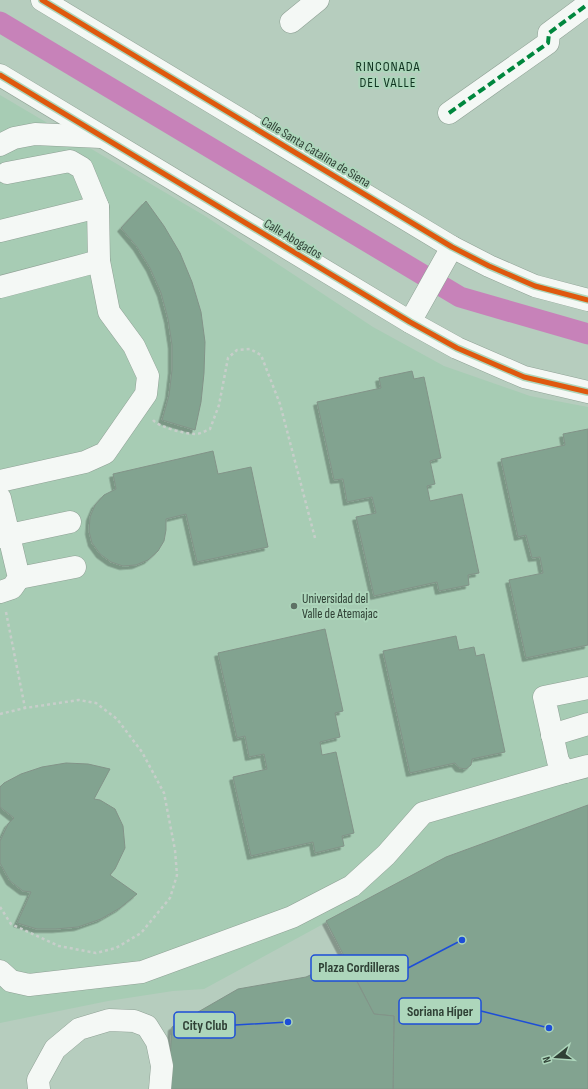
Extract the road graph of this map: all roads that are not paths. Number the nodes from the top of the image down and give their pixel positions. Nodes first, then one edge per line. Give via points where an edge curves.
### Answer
1 (42, 0) edge
2 (318, 0) edge
3 (588, 4) edge
4 (290, 22) dead end
5 (0, 75) edge
6 (449, 113) dead end
7 (103, 137) junction
8 (0, 144) edge
9 (7, 173) dead end
10 (98, 207) junction
11 (0, 231) edge
12 (446, 256) junction
13 (99, 261) junction
14 (0, 287) edge
15 (588, 300) edge
16 (414, 314) junction
17 (588, 392) edge
18 (0, 481) edge
19 (0, 498) edge
20 (70, 522) dead end
21 (4, 536) edge
22 (75, 567) dead end
23 (8, 588) edge
24 (588, 688) edge
25 (588, 724) edge
26 (552, 734) junction
27 (588, 766) edge
28 (565, 772) junction
29 (0, 971) edge
30 (39, 1089) edge
31 (160, 1089) edge

1 - 12 street, Calle Santa Catalina de Siena
2 - 4 street
3 - 6 street via 549,33 548,43
5 - 7 street, Calle Abogados
7 - 8 street via 35,134
7 - 16 street, Calle Abogados
9 - 10 street via 70,161 82,168
10 - 11 street
10 - 13 street
12 - 15 street, Calle Santa Catalina de Siena via 489,266 535,286
12 - 16 street
13 - 14 street
13 - 18 street via 109,312 134,346 148,376 146,394 106,453 85,462
16 - 17 street, Calle Abogados via 457,348 524,377
19 - 21 street
20 - 21 street
21 - 23 street
22 - 23 street
24 - 26 street via 544,697
25 - 26 street
26 - 28 street via 558,761
27 - 28 street
28 - 29 street via 423,812 386,855 352,886 292,917 142,972 29,985 11,981
30 - 31 street via 38,1080 55,1049 79,1029 109,1020 134,1021 147,1026 157,1042 162,1066

